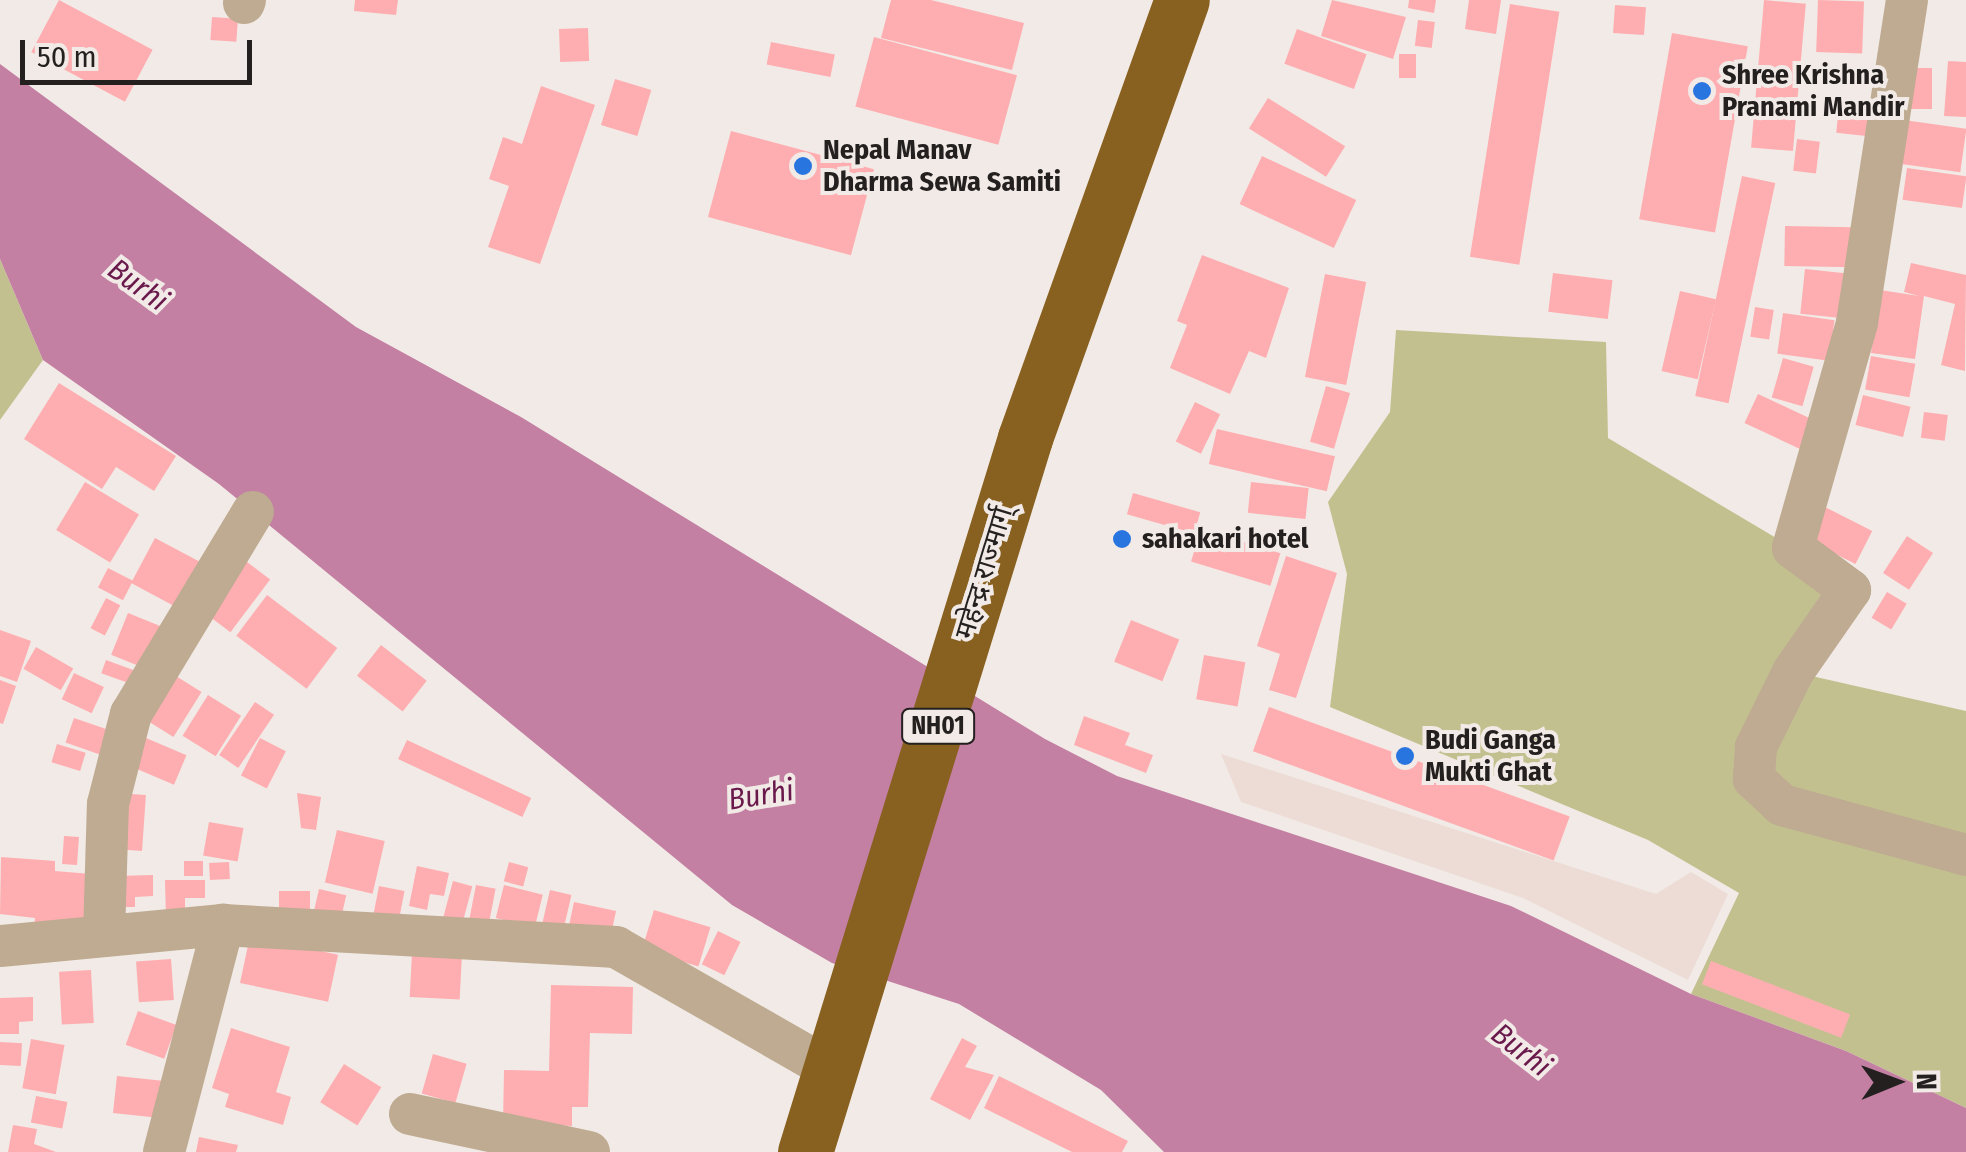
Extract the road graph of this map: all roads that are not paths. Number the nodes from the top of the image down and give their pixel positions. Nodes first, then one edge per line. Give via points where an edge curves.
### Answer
1 (1182, 0) edge
2 (1907, 0) edge
3 (253, 512) dead end
4 (1966, 855) edge
5 (223, 925) junction
6 (104, 936) junction
7 (0, 946) edge
8 (826, 1067) junction
9 (410, 1114) dead end
10 (164, 1152) edge
11 (589, 1152) edge
12 (805, 1152) edge

1 - 8 highway, महेन्द्र राज्मार्ग् / NH01 via 1025,438 852,1014
2 - 4 street via 1857,323 1793,548 1850,590 1793,672 1756,747 1754,779 1782,805
3 - 6 street via 131,714 108,804
5 - 6 street
5 - 8 street via 616,947
5 - 10 street
6 - 7 street
8 - 12 highway, महेन्द्र राज्मार्ग् / NH01
9 - 11 street

